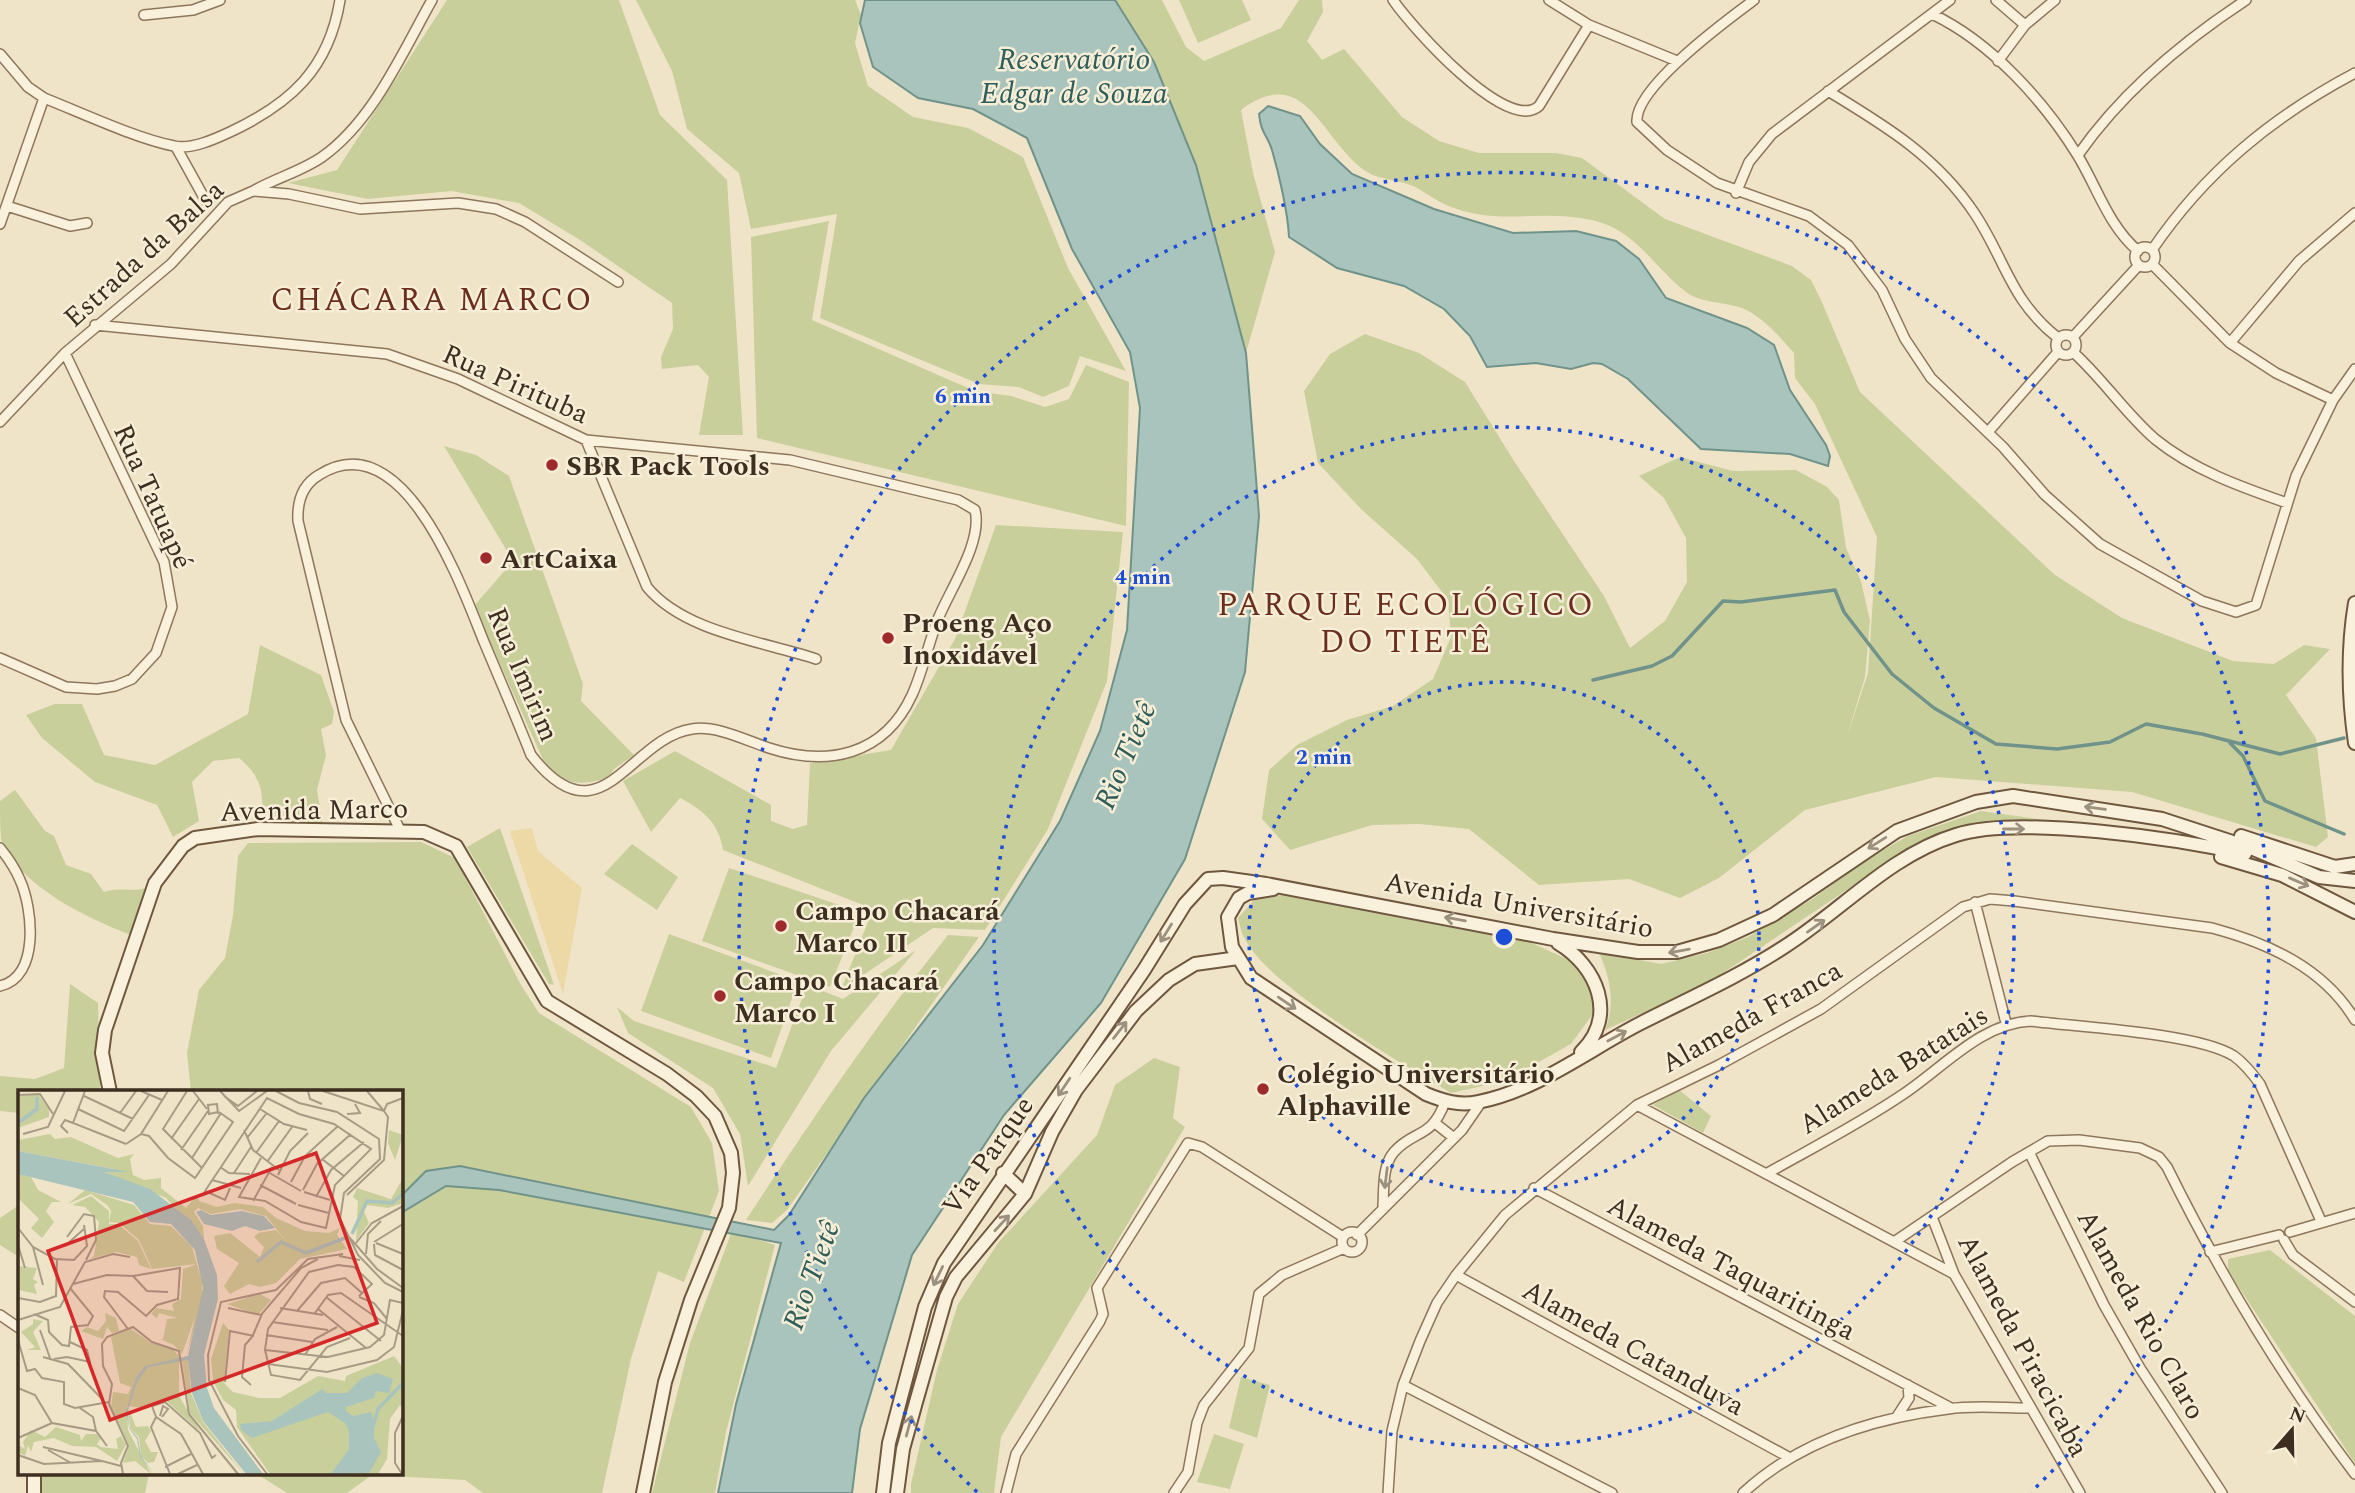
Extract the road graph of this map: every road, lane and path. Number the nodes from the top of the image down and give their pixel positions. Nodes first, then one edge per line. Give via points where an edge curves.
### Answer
1 (220, 0) edge
2 (340, 0) edge
3 (432, 0) edge
4 (1393, 0) edge
5 (1549, 0) edge
6 (1754, 0) edge
7 (1950, 0) edge
8 (1996, 0) edge
9 (2055, 0) edge
10 (2246, 0) edge
11 (1932, 14) junction
12 (144, 15) dead end
13 (1589, 25) junction
14 (2025, 25) junction
15 (0, 54) edge
16 (1678, 61) junction
17 (1998, 61) junction
18 (2355, 73) edge
19 (1828, 91) junction
20 (44, 98) junction
21 (176, 147) junction
22 (2078, 155) junction
23 (253, 191) junction
24 (1736, 193) junction
25 (207, 203) dead end
26 (6, 206) junction
27 (2355, 213) edge
28 (87, 223) dead end
29 (0, 224) edge
30 (2152, 250) junction
31 (2138, 251) junction
32 (2152, 264) junction
33 (2139, 265) junction
34 (618, 282) dead end
35 (96, 325) junction
36 (2073, 337) junction
37 (2058, 338) junction
38 (2230, 343) junction
39 (2058, 352) junction
40 (2073, 352) junction
41 (65, 353) junction
42 (2355, 369) edge
43 (2333, 400) junction
44 (0, 422) edge
45 (1988, 432) junction
46 (586, 440) junction
47 (958, 500) joint
48 (2287, 503) junction
49 (2355, 603) edge
50 (0, 658) edge
51 (816, 659) dead end
52 (2355, 743) edge
53 (2162, 819) junction
54 (401, 832) junction
55 (2139, 837) junction
56 (0, 848) edge
57 (2279, 861) junction
58 (2355, 864) edge
59 (1208, 879) joint
60 (2355, 881) edge
61 (1281, 888) junction
62 (1975, 902) junction
63 (2355, 912) edge
64 (1553, 939) junction
65 (1238, 958) junction
66 (0, 986) edge
67 (2355, 1020) edge
68 (2006, 1023) junction
69 (1573, 1060) junction
70 (110, 1090) edge
71 (1482, 1101) junction
72 (1446, 1102) junction
73 (1637, 1105) junction
74 (1434, 1123) junction
75 (1454, 1138) junction
76 (2029, 1152) junction
77 (1003, 1172) junction
78 (1766, 1174) junction
79 (1534, 1188) junction
80 (1025, 1194) junction
81 (1383, 1206) junction
82 (2355, 1213) edge
83 (1932, 1217) junction
84 (2321, 1221) junction
85 (1357, 1235) junction
86 (1343, 1237) junction
87 (2281, 1238) junction
88 (1894, 1242) junction
89 (1343, 1248) junction
90 (2210, 1252) junction
91 (1954, 1274) junction
92 (1456, 1275) junction
93 (2355, 1302) edge
94 (1, 1314) edge
95 (18, 1327) edge
96 (1403, 1385) junction
97 (1908, 1385) junction
98 (1951, 1408) junction
99 (2029, 1408) junction
100 (1896, 1418) junction
101 (1790, 1458) junction
102 (2355, 1474) edge
103 (643, 1493) edge
104 (883, 1493) edge
105 (897, 1493) edge
106 (1006, 1493) edge
107 (1174, 1493) edge
108 (1388, 1493) edge
109 (1612, 1493) edge
110 (1742, 1493) edge
111 (2080, 1493) edge
112 (2222, 1493) edge

1 - 12 street via 193,10
2 - 21 street via 328,44 312,72 282,104 219,136
3 - 23 street via 382,85 341,141 320,158
4 - 13 street via 1458,71 1520,111 1539,106
5 - 13 street
6 - 16 street
7 - 11 street
8 - 14 street
9 - 14 street
10 - 22 street via 2153,71
11 - 17 street
11 - 19 street
13 - 16 street
14 - 17 street
15 - 20 street
16 - 24 street via 1638,110 1637,122 1692,169
17 - 22 street via 2052,119
18 - 30 street via 2272,124 2225,162
19 - 24 street via 1758,148
19 - 37 street via 1892,128 1937,166 1976,216 2017,294
20 - 21 street
20 - 26 street
21 - 25 street
22 - 31 street via 2112,222
23 - 34 street, Estrada da Balsa via 360,209 458,203 496,209
23 - 35 street, Estrada da Balsa via 228,202 171,264
24 - 45 street via 1809,216 1848,245 1882,290 1931,379
26 - 28 street via 70,226
26 - 29 street
27 - 38 street via 2299,261
30 - 31 street
30 - 32 street
31 - 33 street
32 - 33 street
32 - 38 street
33 - 36 street
35 - 41 street, Estrada da Balsa
35 - 46 street, Rua Pirituba via 387,354 458,379
36 - 37 street
36 - 40 street
37 - 39 street
38 - 43 street via 2276,373
39 - 40 street
39 - 45 street
40 - 48 street via 2137,421 2176,454
41 - 44 street, Estrada da Balsa
41 - 50 street, Rua Tatuapé via 164,562 172,607 156,653 132,679 115,686 66,687
42 - 43 street
43 - 48 street via 2295,476
45 - 48 street via 2045,495 2100,544 2202,601 2227,610 2246,610 2260,599
46 - 47 street, Rua Pirituba via 790,460
46 - 51 street via 655,598 685,618
47 - 54 street, Rua Imirim via 975,510 976,532 911,698 871,743 824,758 798,757 696,728 670,736 602,787 578,789 558,783 531,755 450,559 419,509 383,475 367,467 350,465 315,477 302,494 297,514 346,720
49 - 52 main road via 2348,675
53 - 57 main road, Avenida Universitário
53 - 58 main road via 2203,825 2335,867
53 -> 64 main road, Avenida Universitário via 2013,796 1994,798 1923,820 1882,839 1773,915 1719,940 1662,953
54 - 70 main road, Avenida Marco via 258,829 211,834 183,846 155,883 105,1030 102,1053
54 - 103 main road, Avenida Marco via 424,832 456,846 538,989 553,1006 696,1096 715,1116 731,1153 729,1208 691,1300 665,1382
55 - 57 main road, Avenida Universitário
55 -> 63 main road via 2248,863
69 -> 55 main road, Avenida Universitário via 1725,983 1782,948 1896,864 1939,841 1982,830 2017,828
56 - 66 street via 22,883 30,931 20,974
57 - 60 main road, Avenida Universitário via 2319,877
59 - 61 main road, Avenida Universitário
59 -> 77 main road, Via Parque via 1185,904
64 -> 61 main road, Avenida Universitário
61 - 65 main road via 1248,893 1234,905 1227,929
62 - 67 street, Alameda Franca via 2014,901 2244,936 2307,968
62 - 68 street
62 - 73 street, Alameda Franca via 1947,915 1811,1015
64 - 69 main road via 1586,965 1597,983 1601,1004 1598,1026
65 -> 72 main road, Avenida Universitário via 1251,978 1426,1094
80 -> 65 main road, Via Parque via 1076,1090 1136,1011 1195,964
68 - 78 street, Alameda Batatais via 1902,1095
68 - 84 street, Alameda Batatais via 2031,1021 2195,1042 2233,1055 2260,1084
69 - 71 main road, Avenida Universitário via 1527,1085
71 - 72 main road, Avenida Universitário
71 - 75 street
72 - 74 street
73 - 78 street
73 - 79 street, Alameda Franca
74 - 75 street
74 -> 81 street via 1425,1134 1394,1152 1386,1168
75 - 81 street
76 - 83 street
76 - 90 street via 2061,1139 2152,1152 2167,1167
76 - 112 street, Alameda Rio Claro via 2104,1305
77 - 80 main road
77 -> 104 main road, Via Parque via 932,1287 889,1443
78 - 88 street
79 - 92 street, Alameda Franca via 1488,1232
79 - 97 street, Alameda Taquaritinga
105 -> 80 main road, Via Parque via 903,1449 946,1297 968,1260
81 - 85 street
82 - 84 street
83 - 88 street
83 - 91 street, Alameda Piracicaba
84 - 87 street via 2290,1232 2289,1239
85 - 86 street
85 - 89 street via 1359,1248 1354,1252
86 - 89 street
86 - 106 street via 1188,1143 1097,1288 1103,1314 1100,1321 1016,1454
87 - 90 street
87 - 93 street via 2293,1255
88 - 91 street
89 - 107 street via 1282,1275 1259,1294 1250,1348 1205,1405 1188,1472
90 - 102 street via 2311,1416
91 - 99 street, Alameda Piracicaba
92 - 96 street, Alameda Franca via 1437,1303
92 - 101 street, Alameda Catanduva
94 - 95 street
96 - 108 street, Alameda Franca via 1392,1431
96 - 109 street
97 - 98 street, Alameda Taquaritinga
97 - 100 street via 1909,1398
98 - 99 street
98 - 100 street
99 - 111 street, Alameda Piracicaba
100 - 101 street via 1821,1441
101 - 110 street

